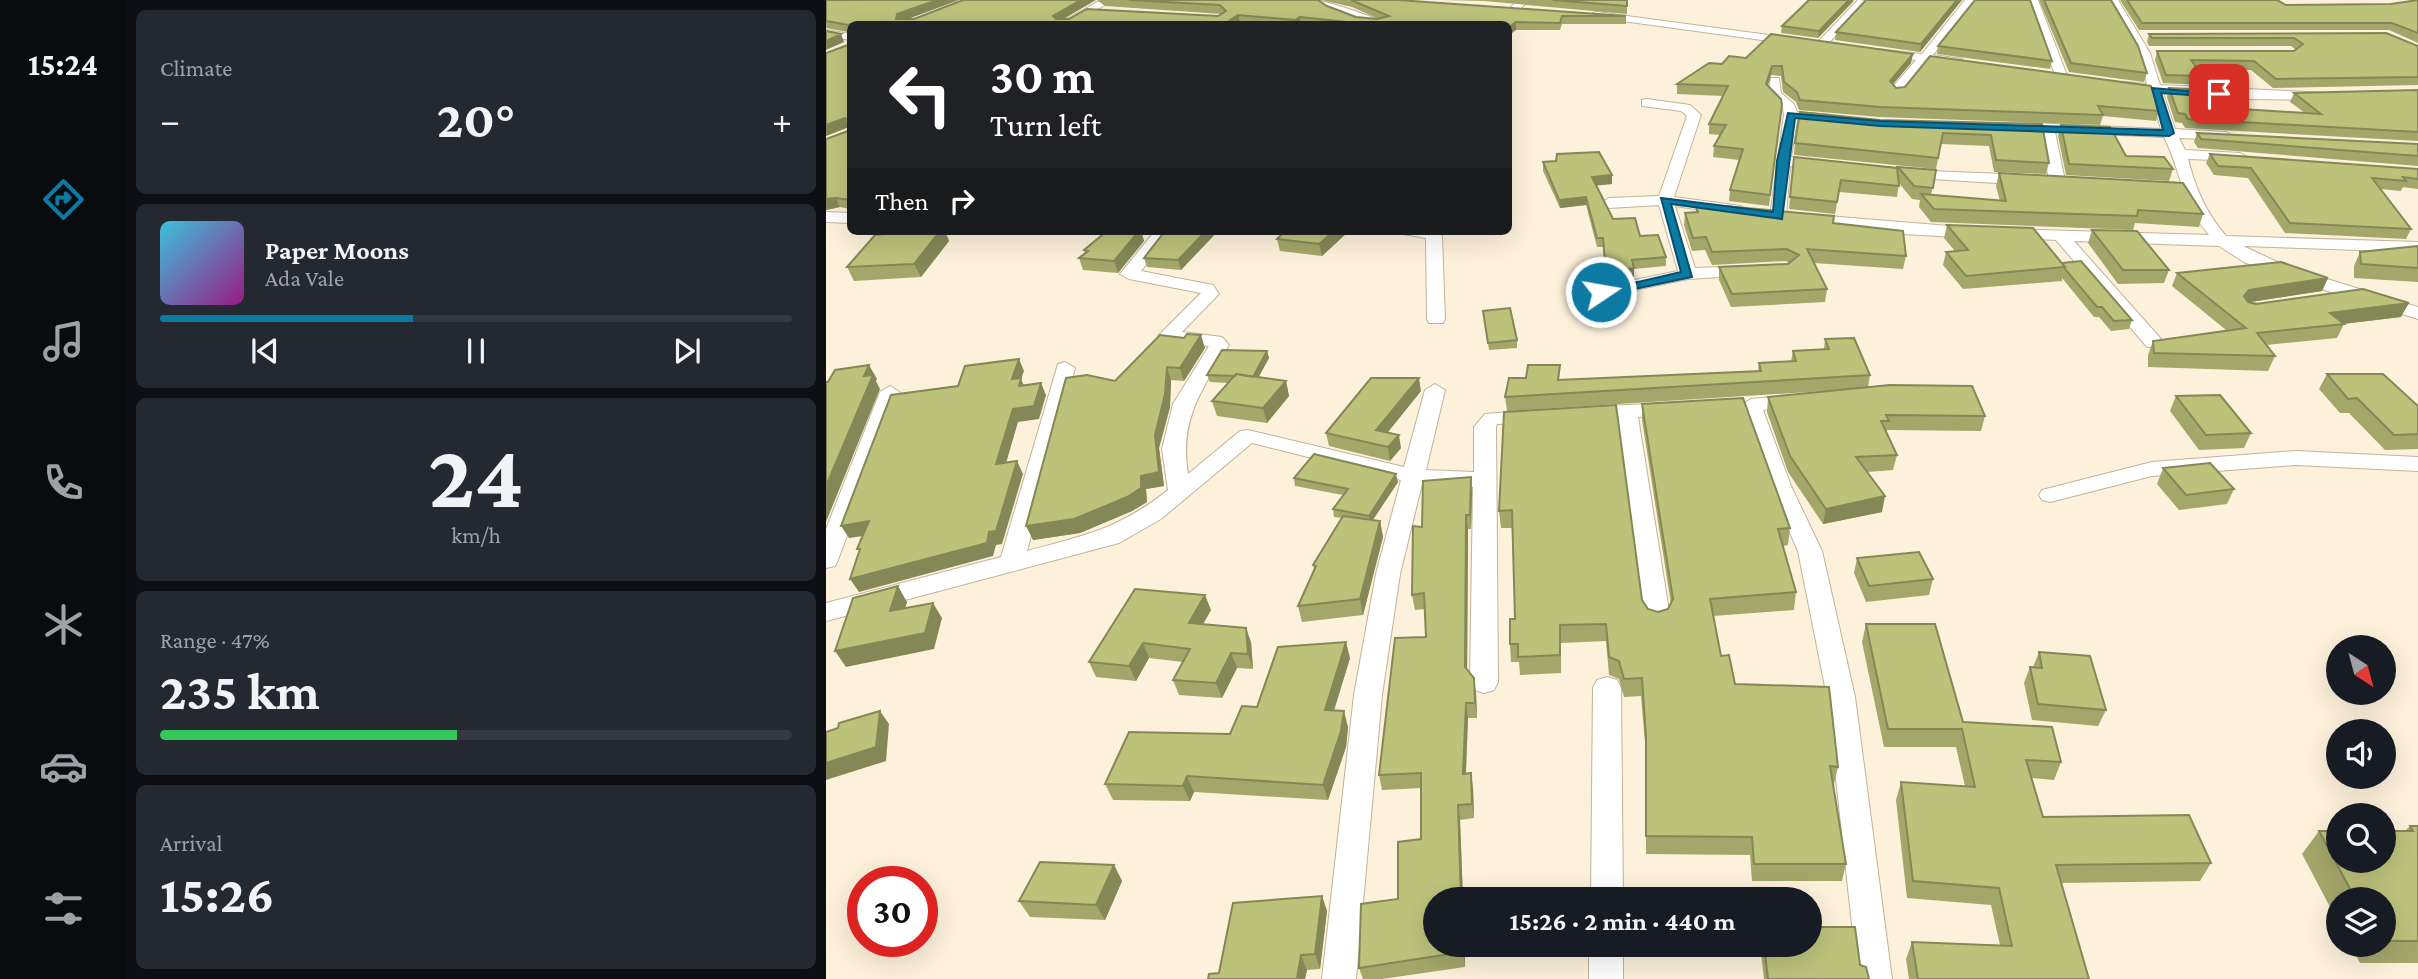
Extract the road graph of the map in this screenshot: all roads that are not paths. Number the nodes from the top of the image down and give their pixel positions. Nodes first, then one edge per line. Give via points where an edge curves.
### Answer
1 (1109, 0) edge
2 (1319, 0) edge
3 (1971, 0) edge
4 (2033, 0) edge
5 (2099, 0) edge
6 (1863, 1) edge
7 (2113, 1) edge
8 (1086, 11) junction
9 (1110, 12) edge
10 (1578, 13) edge
11 (1069, 21) edge
12 (1371, 21) edge
13 (826, 33) edge
14 (847, 36) edge
15 (2136, 36) junction
16 (2150, 36) edge
17 (1821, 45) junction
18 (1834, 46) edge
19 (847, 47) edge
20 (1861, 50) edge
21 (838, 51) edge
22 (1928, 57) junction
23 (1969, 63) edge
24 (2062, 78) edge
25 (1774, 81) edge
26 (2115, 85) edge
27 (2155, 90) junction
28 (1896, 92) edge
29 (2343, 96) edge
30 (1647, 103) dead end
31 (1791, 115) junction
32 (1842, 120) edge
33 (1993, 126) edge
34 (2047, 128) junction
35 (2169, 133) junction
36 (2236, 137) edge
37 (2180, 153) junction
38 (2252, 158) edge
39 (1783, 161) junction
40 (1836, 167) edge
41 (1888, 173) edge
42 (1665, 200) junction
43 (1609, 203) dead end
44 (1766, 215) junction
45 (826, 217) edge
46 (847, 218) edge
47 (1161, 235) edge
48 (1432, 235) edge
49 (2061, 236) junction
50 (2221, 240) junction
51 (2418, 247) edge
52 (1762, 270) edge
53 (1688, 274) junction
54 (1601, 292) dead end
55 (2360, 294) junction
56 (2319, 300) edge
57 (2418, 313) edge
58 (1436, 319) dead end
59 (2154, 343) edge
60 (1065, 368) dead end
61 (1436, 390) dead end
62 (890, 392) edge
63 (1828, 398) edge
64 (1751, 405) junction
65 (1723, 407) edge
66 (1696, 408) edge
67 (1627, 411) junction
68 (2418, 464) edge
69 (1413, 476) junction
70 (1485, 480) junction
71 (1180, 492) junction
72 (2050, 495) dead end
73 (826, 560) edge
74 (1011, 565) junction
75 (826, 612) edge
76 (1657, 617) edge
77 (1484, 682) dead end
78 (1607, 688) dead end
79 (1607, 887) edge
80 (1606, 957) edge
81 (1339, 979) edge
82 (1606, 979) edge
83 (1875, 979) edge

1 - 8 street
2 - 12 street
3 - 22 street
4 - 24 street
5 - 7 street
6 - 17 street
7 - 15 street
8 - 9 street
8 - 11 street
10 - 17 street
13 - 14 street
15 - 16 street
15 - 27 street via 2151,53
17 - 18 street
19 - 21 street
20 - 22 street
22 - 23 street
22 - 28 street
25 - 31 street via 1774,94
26 - 27 street
27 - 29 street
27 - 35 street
30 - 42 street via 1685,108 1693,115
31 - 32 street
31 - 39 street
33 - 34 street
34 - 35 street
34 - 41 street via 2064,182
35 - 36 street
35 - 37 street
37 - 38 street
37 - 50 street via 2182,189
39 - 40 street
39 - 44 street
42 - 43 street
42 - 44 street
42 - 53 street
44 - 49 street via 1885,228
45 - 46 street
47 - 71 street via 1129,274 1207,289 1210,294 1167,336 1219,345 1183,404 1173,449
48 - 58 street
49 - 50 street
49 - 59 street
50 - 51 street
50 - 55 street via 2271,267
52 - 53 street
53 - 54 street
55 - 56 street
55 - 57 street
60 - 74 street
61 - 69 street
62 - 73 street
63 - 64 street
64 - 65 street
64 - 83 street via 1810,551 1841,697
66 - 67 street
67 - 70 street via 1487,421
67 - 76 street
68 - 72 street via 2295,458 2152,469
69 - 70 street
69 - 71 street via 1248,436
69 - 81 street via 1388,574 1368,695
70 - 77 street
71 - 74 street via 1153,514 1111,537
74 - 75 street
78 - 79 street
80 - 82 street

